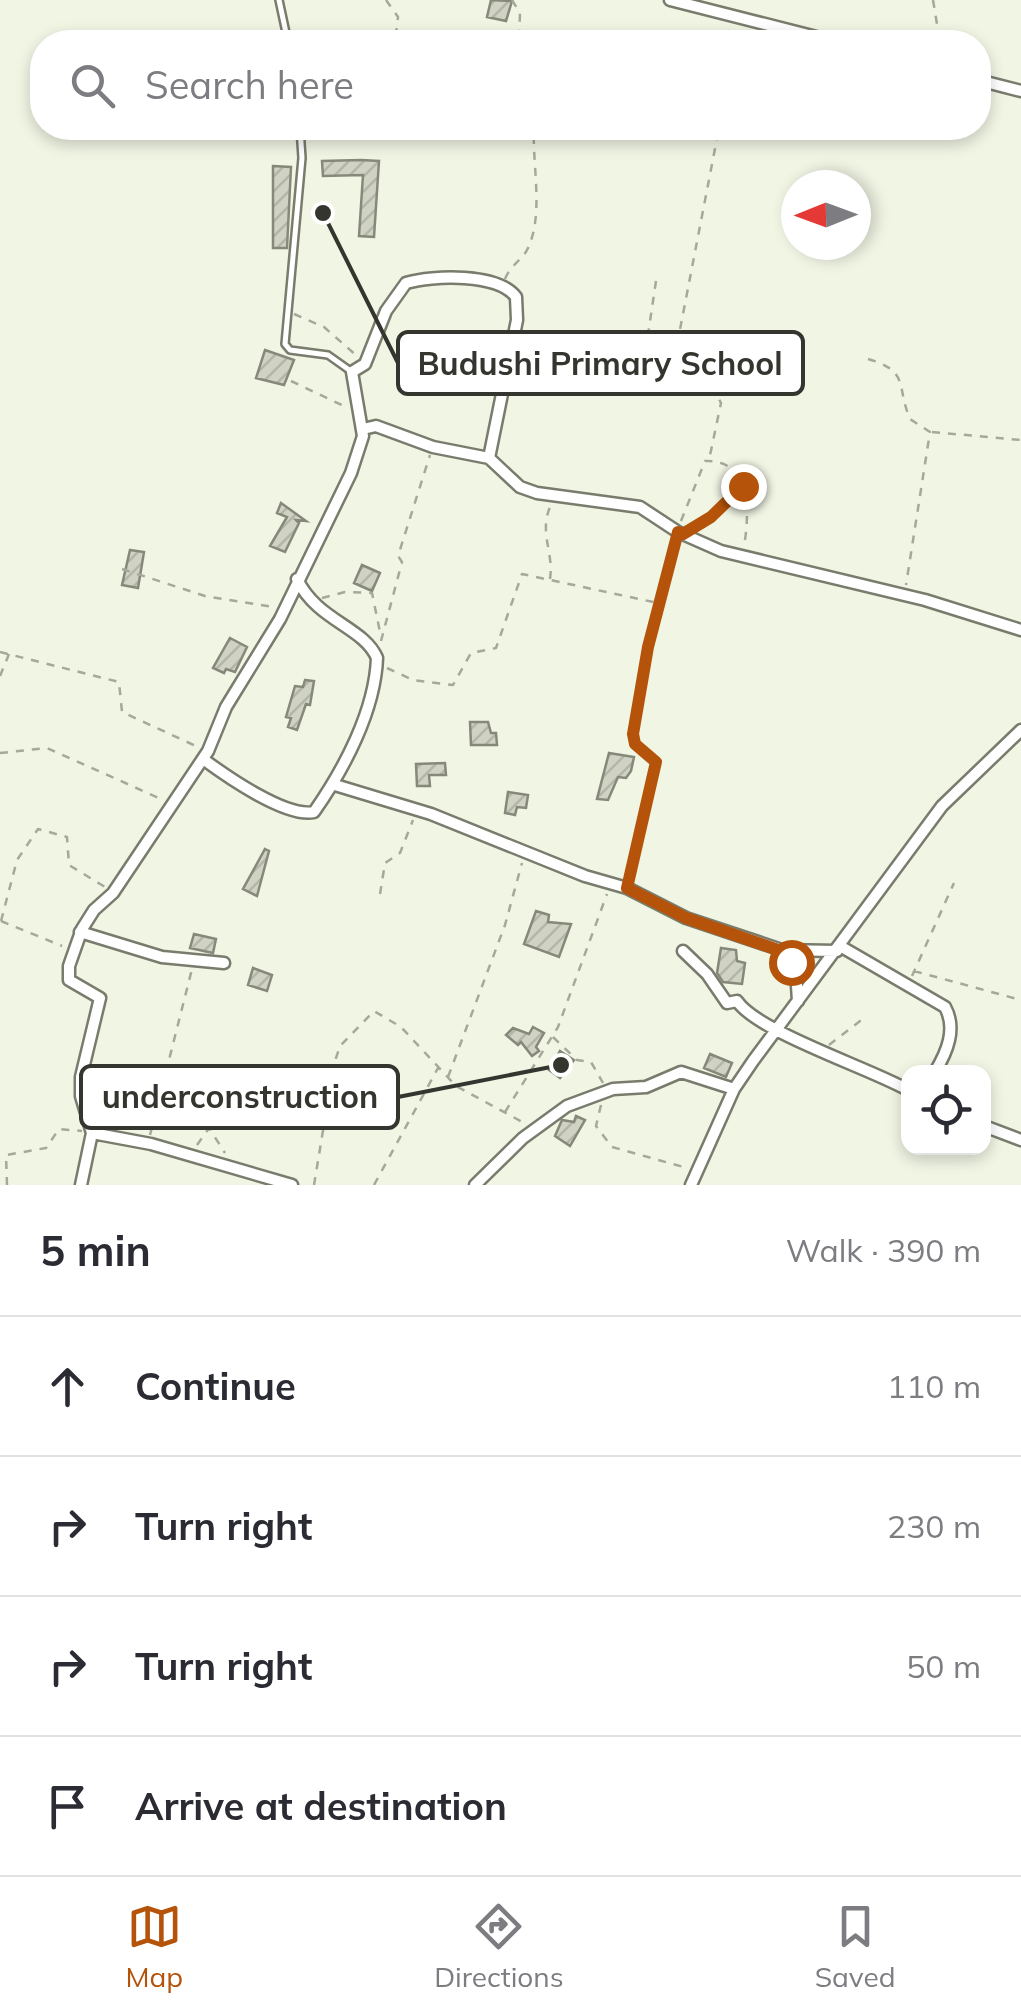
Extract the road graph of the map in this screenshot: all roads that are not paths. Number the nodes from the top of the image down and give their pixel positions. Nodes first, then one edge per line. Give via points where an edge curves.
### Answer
1 (279, 0) edge
2 (670, 0) edge
3 (285, 30) edge
4 (787, 30) edge
5 (991, 83) edge
6 (1021, 91) edge
7 (299, 140) edge
8 (352, 372) junction
9 (363, 430) junction
10 (490, 458) junction
11 (297, 579) junction
12 (1021, 630) edge
13 (1021, 730) edge
14 (206, 755) junction
15 (335, 785) junction
16 (80, 932) junction
17 (839, 949) junction
18 (778, 950) junction
19 (683, 951) dead end
20 (224, 963) dead end
21 (798, 1004) junction
22 (778, 1032) junction
23 (938, 1065) edge
24 (901, 1087) edge
25 (734, 1089) junction
26 (991, 1129) edge
27 (92, 1133) junction
28 (1021, 1140) edge
29 (81, 1185) edge
30 (292, 1185) edge
31 (475, 1185) edge
32 (690, 1185) edge

1 - 3 lane
2 - 4 street
5 - 6 street
7 - 8 lane via 286,347 328,355
8 - 9 street
8 - 10 street via 366,364 386,311 406,283 426,279 513,292 518,305 512,351
9 - 10 street via 376,426
9 - 11 street via 351,473
10 - 12 street via 520,487 640,507 681,533 743,555
11 - 14 street
11 - 15 street via 324,616 361,638 377,661
13 - 17 street via 942,806
14 - 15 street via 227,777 301,813 314,812
14 - 16 street
15 - 18 street via 417,809
16 - 20 street via 194,962
16 - 27 street via 69,980 100,998 81,1077
17 - 18 street
17 - 21 street
17 - 23 street via 912,977 944,1006 950,1037
18 - 21 street via 796,970
19 - 22 street via 726,1003 737,1001
21 - 22 street
22 - 24 street
22 - 25 street
25 - 31 street via 681,1072 572,1103
25 - 32 street
26 - 28 street
27 - 29 street
27 - 30 street

